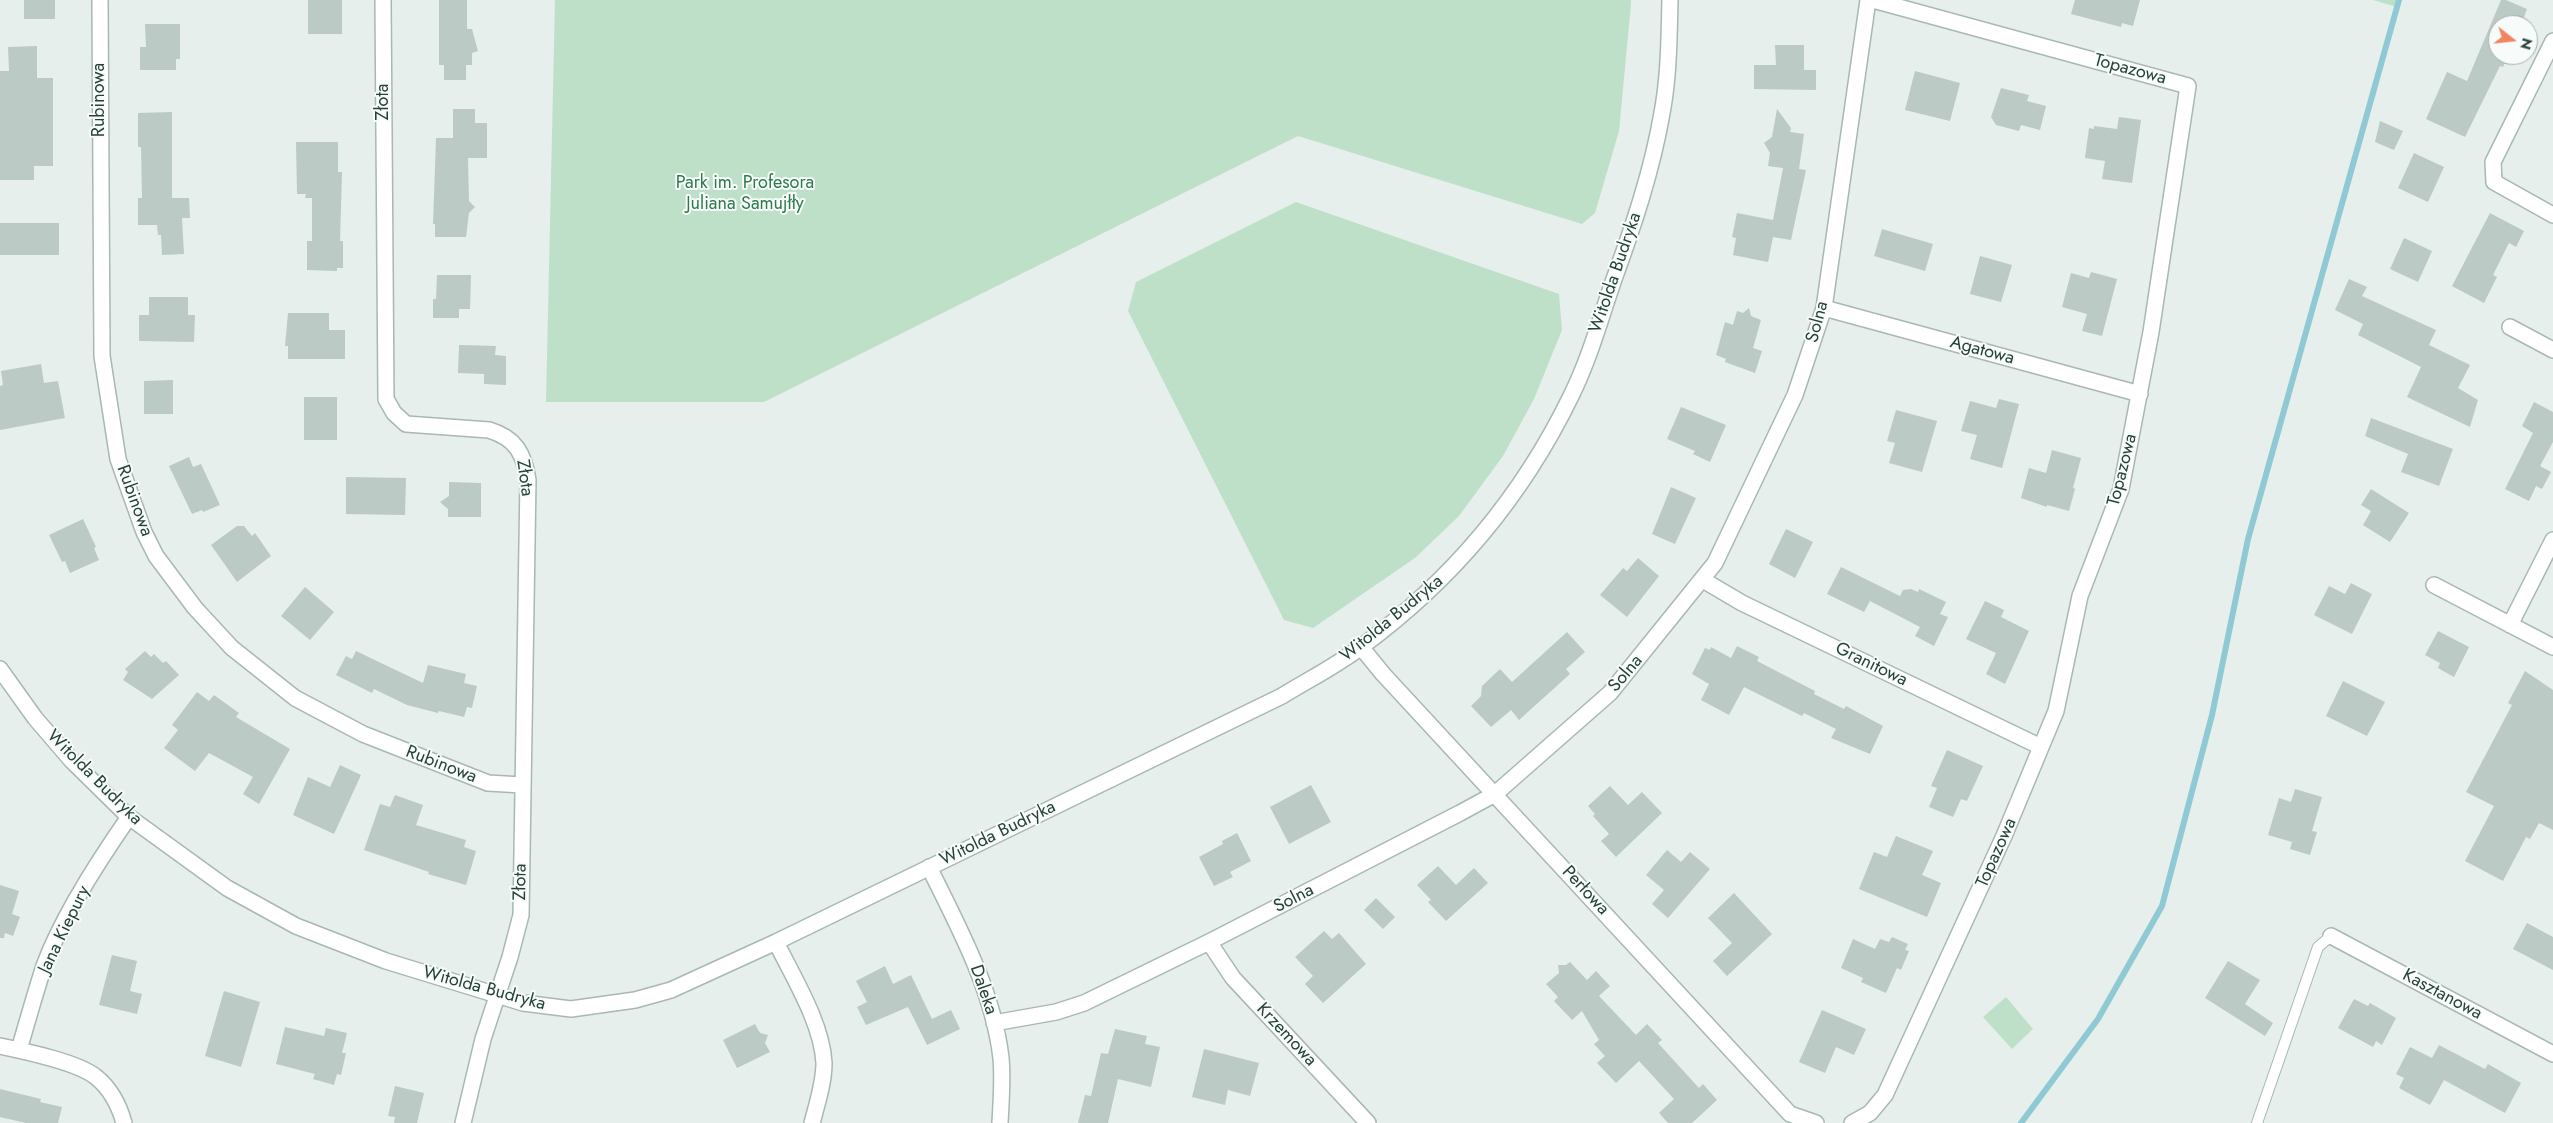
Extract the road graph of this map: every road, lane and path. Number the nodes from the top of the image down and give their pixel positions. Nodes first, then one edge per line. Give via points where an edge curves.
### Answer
1 (100, 0) edge
2 (383, 0) edge
3 (1670, 0) edge
4 (1868, 0) edge
5 (1873, 0) edge
6 (2553, 41) edge
7 (2553, 215) edge
8 (1824, 308) junction
9 (2510, 327) dead end
10 (2553, 350) edge
11 (2140, 394) junction
12 (2553, 540) edge
13 (1703, 580) junction
14 (2434, 585) dead end
15 (2510, 625) junction
16 (1361, 647) junction
17 (2553, 648) edge
18 (0, 669) edge
19 (2041, 747) junction
20 (522, 786) junction
21 (1495, 794) junction
22 (129, 817) junction
23 (929, 867) junction
24 (2331, 936) joint
25 (776, 942) junction
26 (1209, 942) junction
27 (498, 996) junction
28 (994, 1023) junction
29 (0, 1046) edge
30 (19, 1050) junction
31 (2553, 1054) edge
32 (124, 1123) edge
33 (462, 1123) edge
34 (812, 1123) edge
35 (1000, 1123) edge
36 (1368, 1123) edge
37 (1816, 1123) edge
38 (1852, 1123) edge
39 (2257, 1123) edge

1 - 20 street, Rubinowa via 102,356 118,460 156,556 195,608 232,648 295,698 363,734 488,783
2 - 20 street, Złota via 386,399 406,424 500,433 516,444 524,460 528,480
3 - 16 street, Witolda Budryka via 1662,112 1650,170 1572,394 1532,466 1480,538 1431,589
4 - 8 street, Solna
5 - 11 street, Topazowa via 2188,86
6 - 7 street via 2493,162 2494,182
8 - 11 street, Agatowa
8 - 13 street, Solna via 1795,395 1715,563
9 - 10 street
11 - 19 street, Topazowa via 2121,489 2080,596 2056,711
12 - 15 street
13 - 19 street, Granitowa via 1742,603
13 - 21 street, Solna via 1610,693
14 - 15 street
15 - 17 street
16 - 21 street, Perłowa
16 - 23 street, Witolda Budryka via 1282,696
18 - 22 street, Witolda Budryka via 35,718 72,761
19 - 38 street, Topazowa via 1994,859 1885,1095 1870,1114
20 - 27 street, Złota via 521,915
21 - 26 street, Solna
21 - 37 street, Perłowa via 1790,1114
22 - 27 street, Witolda Budryka via 227,888 296,926 386,961
22 - 30 street, Jana Kiepury via 66,920 45,965
23 - 25 street, Witolda Budryka
23 - 28 street, Daleka via 977,967
24 - 31 street, Kasztanowa
24 - 39 lane via 2318,947
25 - 27 street, Witolda Budryka via 671,990 635,1000 571,1009
25 - 34 street via 818,1031 824,1063
26 - 28 street, Solna via 1084,1003 1056,1012
26 - 36 street, Krzemowa via 1233,978
27 - 33 street, Złota via 482,1039
28 - 35 street, Daleka via 1001,1059
29 - 30 street
30 - 32 street via 74,1066 95,1076 110,1091

